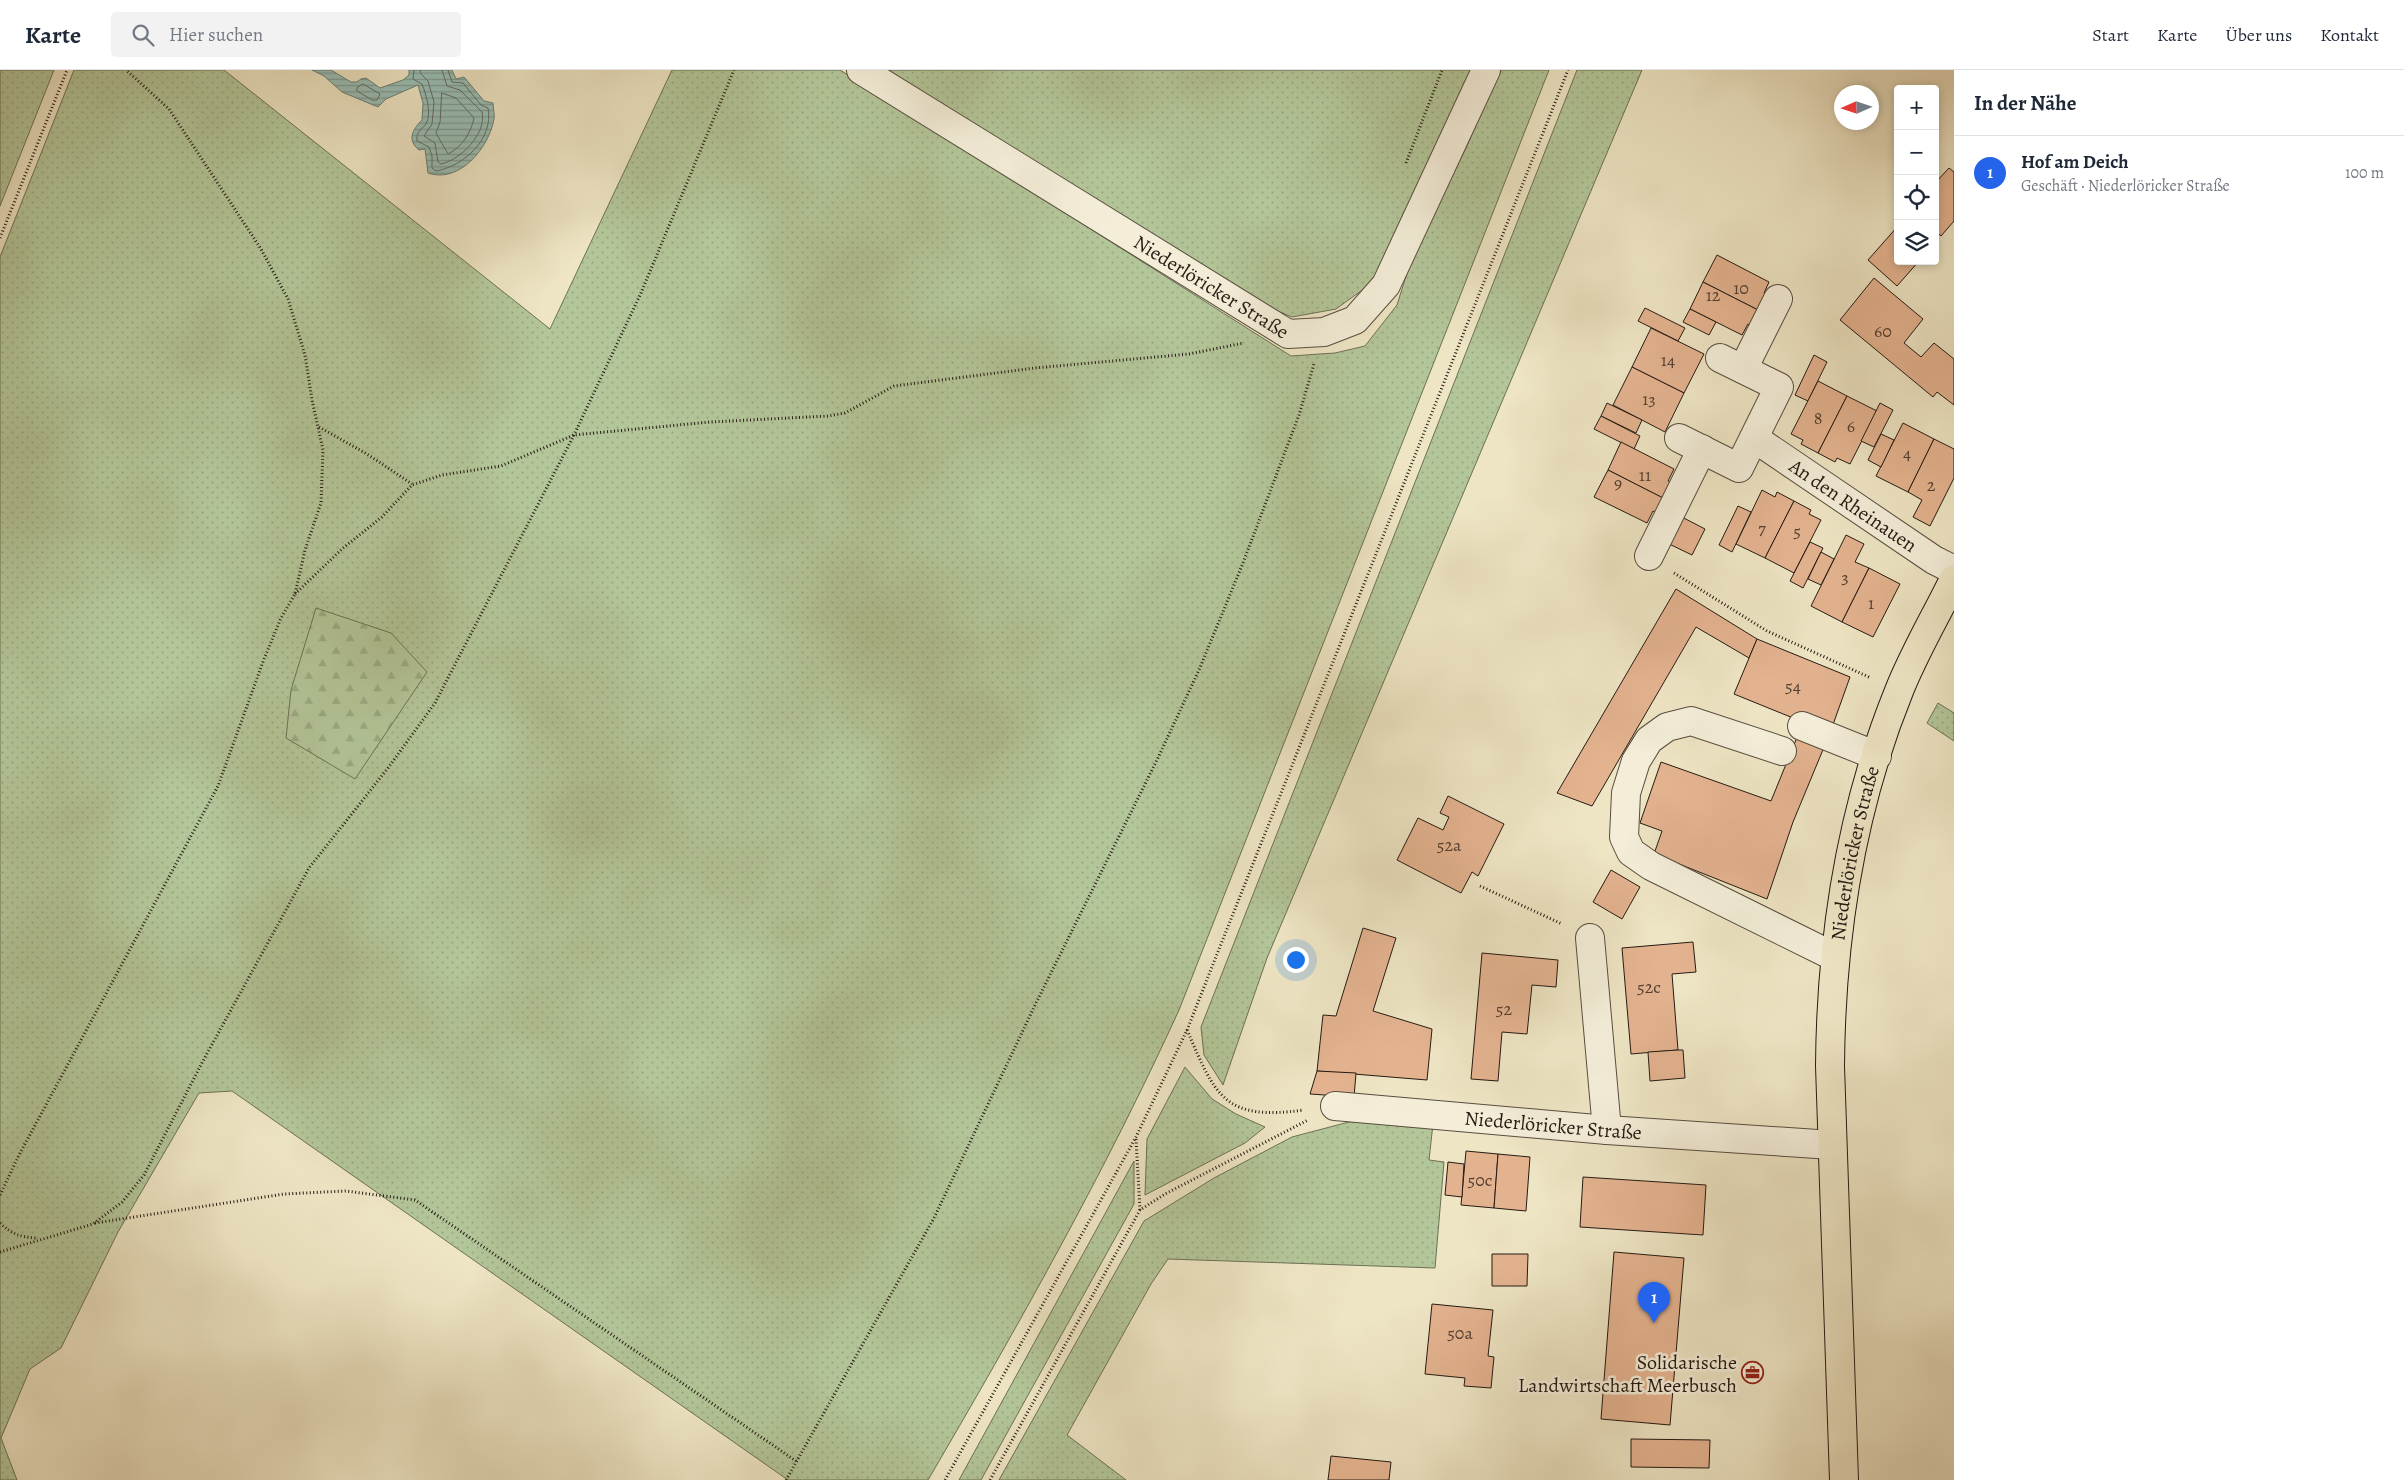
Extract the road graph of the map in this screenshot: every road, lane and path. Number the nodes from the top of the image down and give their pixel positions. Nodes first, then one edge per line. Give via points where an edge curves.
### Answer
1 (67, 70) edge
2 (126, 70) edge
3 (734, 70) edge
4 (862, 70) edge
5 (1486, 70) edge
6 (1568, 70) edge
7 (0, 238) edge
8 (1778, 299) dead end
9 (1324, 332) junction
10 (1288, 334) junction
11 (319, 427) junction
12 (574, 435) junction
13 (1754, 438) junction
14 (412, 484) junction
15 (1648, 556) joint
16 (1954, 570) edge
17 (1954, 579) edge
18 (295, 594) junction
19 (1899, 691) junction
20 (1802, 726) dead end
21 (1782, 751) dead end
22 (1877, 756) junction
23 (1480, 886) dead end
24 (1590, 938) joint
25 (1835, 957) junction
26 (1187, 1030) junction
27 (1335, 1106) junction
28 (1607, 1130) junction
29 (1136, 1137) junction
30 (1832, 1145) junction
31 (0, 1195) edge
32 (1140, 1210) junction
33 (0, 1223) edge
34 (93, 1224) junction
35 (39, 1239) junction
36 (0, 1252) edge
37 (796, 1460) junction
38 (786, 1480) edge
39 (945, 1480) edge
40 (990, 1480) edge
41 (1844, 1480) edge

1 - 7 path
2 - 11 path via 169,109 261,249 288,299 298,327
3 - 12 path via 641,293
4 - 10 street, Niederlöricker Straße
5 - 9 street, Niederlöricker Straße via 1386,285 1355,320
6 - 26 path
8 - 13 street via 1732,364 1779,387
9 - 10 street, Niederlöricker Straße
9 - 37 path via 1299,415 1243,563 1157,760 934,1218
10 - 12 path via 1189,354 1035,368 894,386 845,413 828,416 710,422
11 - 14 path
11 - 18 path via 323,450 321,503
12 - 14 path via 501,466 442,475
12 - 34 path via 435,703 309,868 144,1175 122,1202
13 - 15 street via 1739,468 1690,444
13 - 16 street, An den Rheinauen via 1934,560
14 - 18 path via 382,517 343,548
15 - 19 path via 1767,631
17 - 19 main road, Niederlöricker Straße
18 - 31 path via 264,659 218,786
19 - 22 main road, Niederlöricker Straße
20 - 22 street
21 - 25 street via 1691,721 1667,726 1649,740 1636,761 1626,793 1624,837 1630,852 1651,866
22 - 25 main road, Niederlöricker Straße via 1846,880
23 - 24 path
24 - 28 street
25 - 30 main road, Niederlöricker Straße via 1830,1008
26 - 27 path via 1205,1072 1223,1098 1245,1110 1274,1114
26 - 29 path
27 - 28 street, Niederlöricker Straße
27 - 32 path
28 - 30 street, Niederlöricker Straße
29 - 32 path
29 - 39 path
30 - 41 main road, Niederlöricker Straße
32 - 40 path
33 - 35 path via 9,1232
34 - 35 path
34 - 37 path via 284,1194 346,1191 415,1200
35 - 36 path
37 - 38 path

